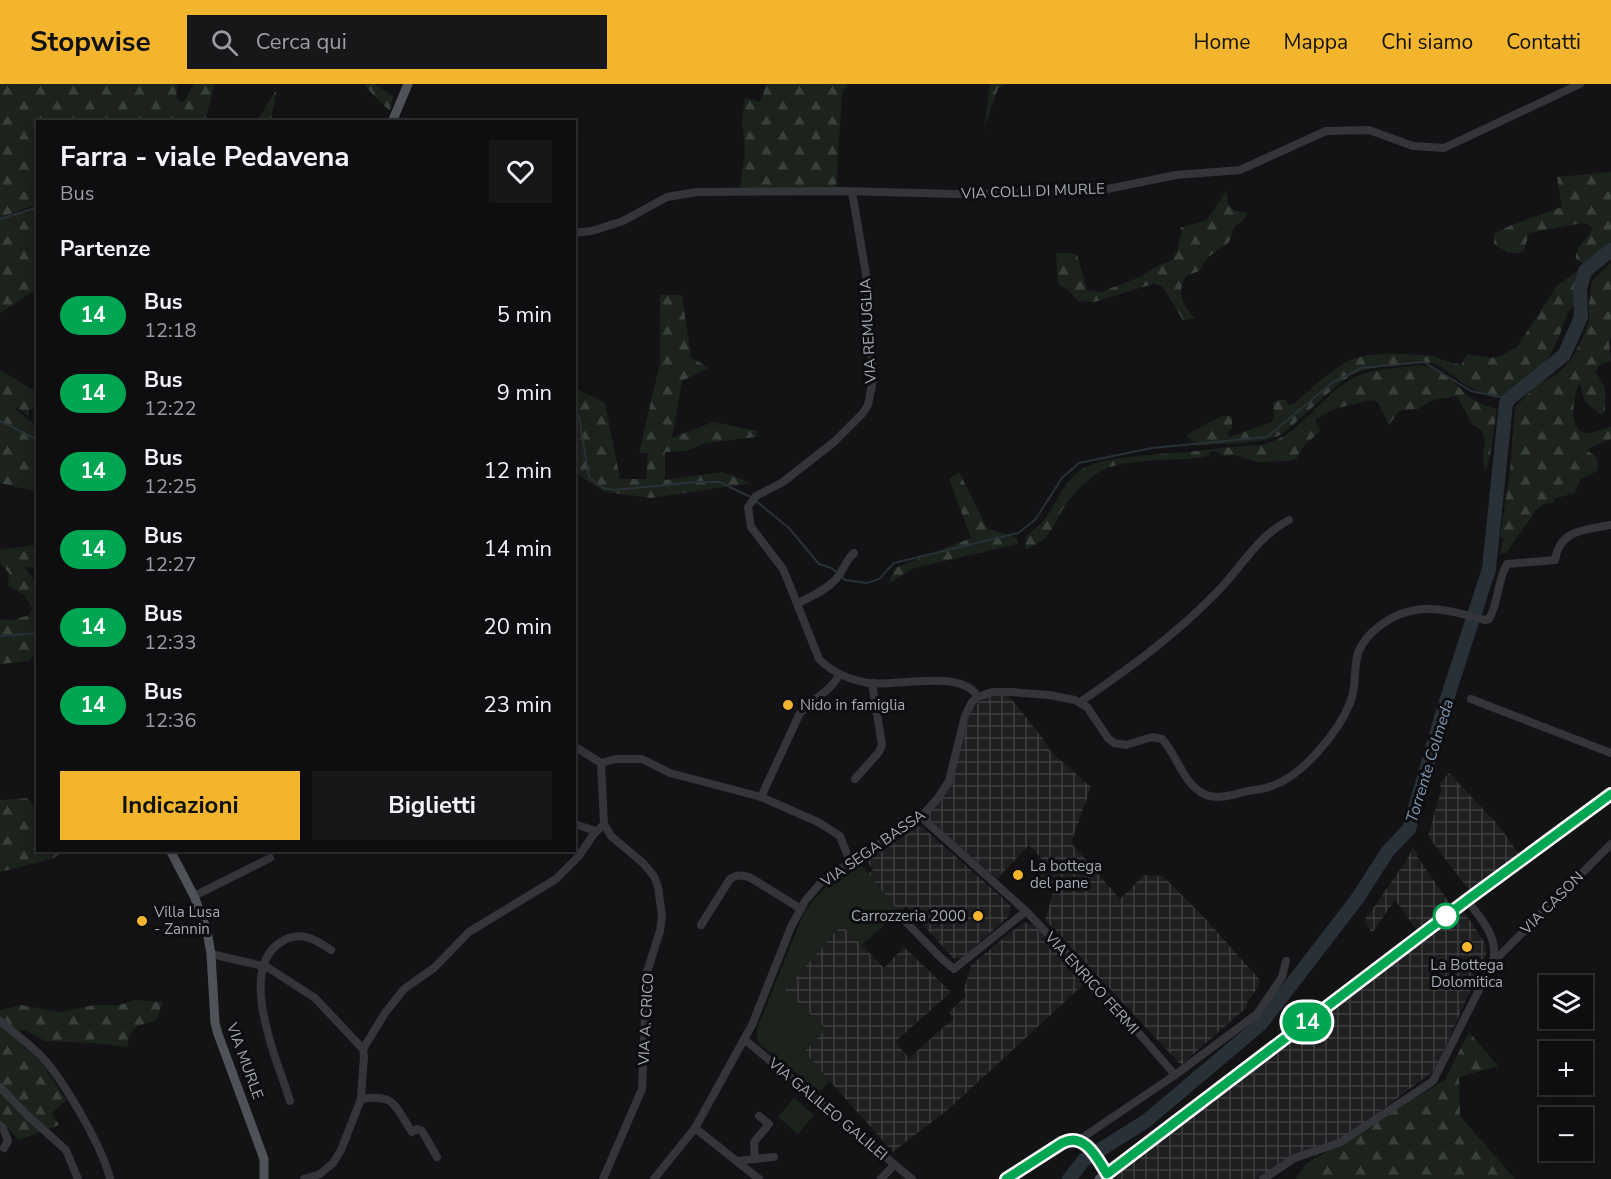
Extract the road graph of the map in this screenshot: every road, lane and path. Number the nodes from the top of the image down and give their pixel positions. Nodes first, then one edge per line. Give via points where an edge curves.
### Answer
1 (408, 84) edge
2 (1580, 84) edge
3 (393, 120) edge
4 (852, 192) junction
5 (576, 233) edge
6 (1289, 520) dead end
7 (1611, 525) edge
8 (854, 553) dead end
9 (798, 603) junction
10 (839, 675) junction
11 (872, 683) junction
12 (978, 697) junction
13 (1471, 699) dead end
14 (1080, 702) junction
15 (576, 747) edge
16 (1611, 753) edge
17 (601, 763) junction
18 (855, 778) dead end
19 (1611, 794) edge
20 (761, 797) junction
21 (921, 817) junction
22 (604, 824) junction
23 (576, 825) edge
24 (596, 831) junction
25 (1611, 844) edge
26 (171, 852) edge
27 (270, 858) dead end
28 (850, 862) junction
29 (194, 896) junction
30 (1467, 900) junction
31 (801, 909) junction
32 (1026, 911) junction
33 (907, 923) dead end
34 (700, 926) dead end
35 (331, 950) dead end
36 (211, 954) junction
37 (1286, 961) dead end
38 (1493, 962) junction
39 (262, 966) junction
40 (0, 1021) edge
41 (744, 1039) junction
42 (363, 1049) junction
43 (1175, 1076) junction
44 (0, 1087) edge
45 (361, 1099) junction
46 (290, 1101) dead end
47 (759, 1116) dead end
48 (0, 1125) edge
49 (695, 1128) junction
50 (1082, 1142) junction
51 (4, 1148) dead end
52 (437, 1157) dead end
53 (774, 1157) dead end
54 (756, 1159) junction
55 (737, 1161) junction
56 (894, 1165) junction
57 (1103, 1176) edge
58 (78, 1179) edge
59 (110, 1179) edge
60 (264, 1179) edge
61 (304, 1179) edge
62 (603, 1179) edge
63 (654, 1179) edge
64 (758, 1179) edge
65 (881, 1179) edge
66 (912, 1179) edge
67 (1006, 1179) edge
68 (1263, 1179) edge

1 - 3 main road
2 - 4 street, VIA COLLI DI MURLE via 1444,148 1413,146 1369,130 1326,131 1240,170 1176,175 1093,192
4 - 5 street, VIA COLLI DI MURLE via 672,195 623,221
4 - 9 street, VIA REMUGLIA via 867,280 873,380 868,405 834,442 783,482 756,496 748,512 751,527 783,569
6 - 14 street via 1248,553 1213,596 1136,664
7 - 14 street via 1564,538 1555,561 1507,564 1489,619 1449,610 1417,609 1392,617 1372,631 1359,652 1350,704 1332,734 1305,763 1273,786 1223,797 1203,794 1192,785 1162,739 1114,743
8 - 9 street via 825,589
9 - 10 street, VIA REMUGLIA via 819,659
10 - 11 street, VIA REMUGLIA
10 - 20 street via 799,715
11 - 12 street, VIA REMUGLIA via 960,683 972,688
11 - 18 street via 882,745
12 - 14 street via 1011,692
12 - 21 street, VIA SEGA BASSA via 965,716 947,787
13 - 16 street
15 - 17 street
17 - 20 street via 642,759 670,773
17 - 22 street
19 - 30 main road
20 - 28 street via 840,836
21 - 28 street, VIA SEGA BASSA
21 - 32 street, VIA ENRICO FERMI
22 - 24 street
22 - 62 street, VIA A. CRICO via 611,836 654,876 662,916 647,972 642,1089
23 - 24 street
24 - 42 street via 556,879 475,928 434,968 404,989
25 - 38 street, VIA CASON
26 - 29 main road, VIA MURLE
27 - 29 street
28 - 31 street, VIA SEGA BASSA via 823,880
29 - 36 main road, VIA MURLE
30 - 38 street via 1495,943
30 - 57 main road
31 - 34 street via 751,878 737,876 730,879
31 - 41 street, VIA SEGA BASSA
32 - 33 street via 954,969
32 - 43 street, VIA ENRICO FERMI
35 - 39 street via 312,938 291,936 272,947
36 - 39 street
36 - 60 main road, VIA MURLE via 218,1034 255,1131 264,1160
37 - 43 street via 1281,977 1257,1014
38 - 68 street via 1433,1081 1341,1142 1296,1158
39 - 42 street via 315,998
39 - 46 street via 261,1006
40 - 59 street via 42,1058 71,1097 99,1148
41 - 49 street, VIA SEGA BASSA
41 - 56 street, VIA GALILEO GALILEI
42 - 45 street
43 - 50 street
44 - 58 street via 66,1150
45 - 52 street via 380,1097 391,1101 412,1132 422,1131
45 - 61 street via 333,1163 320,1174
47 - 54 street via 769,1124 754,1142
48 - 51 street via 8,1141
49 - 55 street
49 - 63 street, VIA SEGA BASSA
50 - 57 street via 1101,1164
50 - 67 street via 1066,1140
53 - 54 street
54 - 55 street
55 - 64 street
56 - 65 street
56 - 66 street, VIA GALILEO GALILEI

